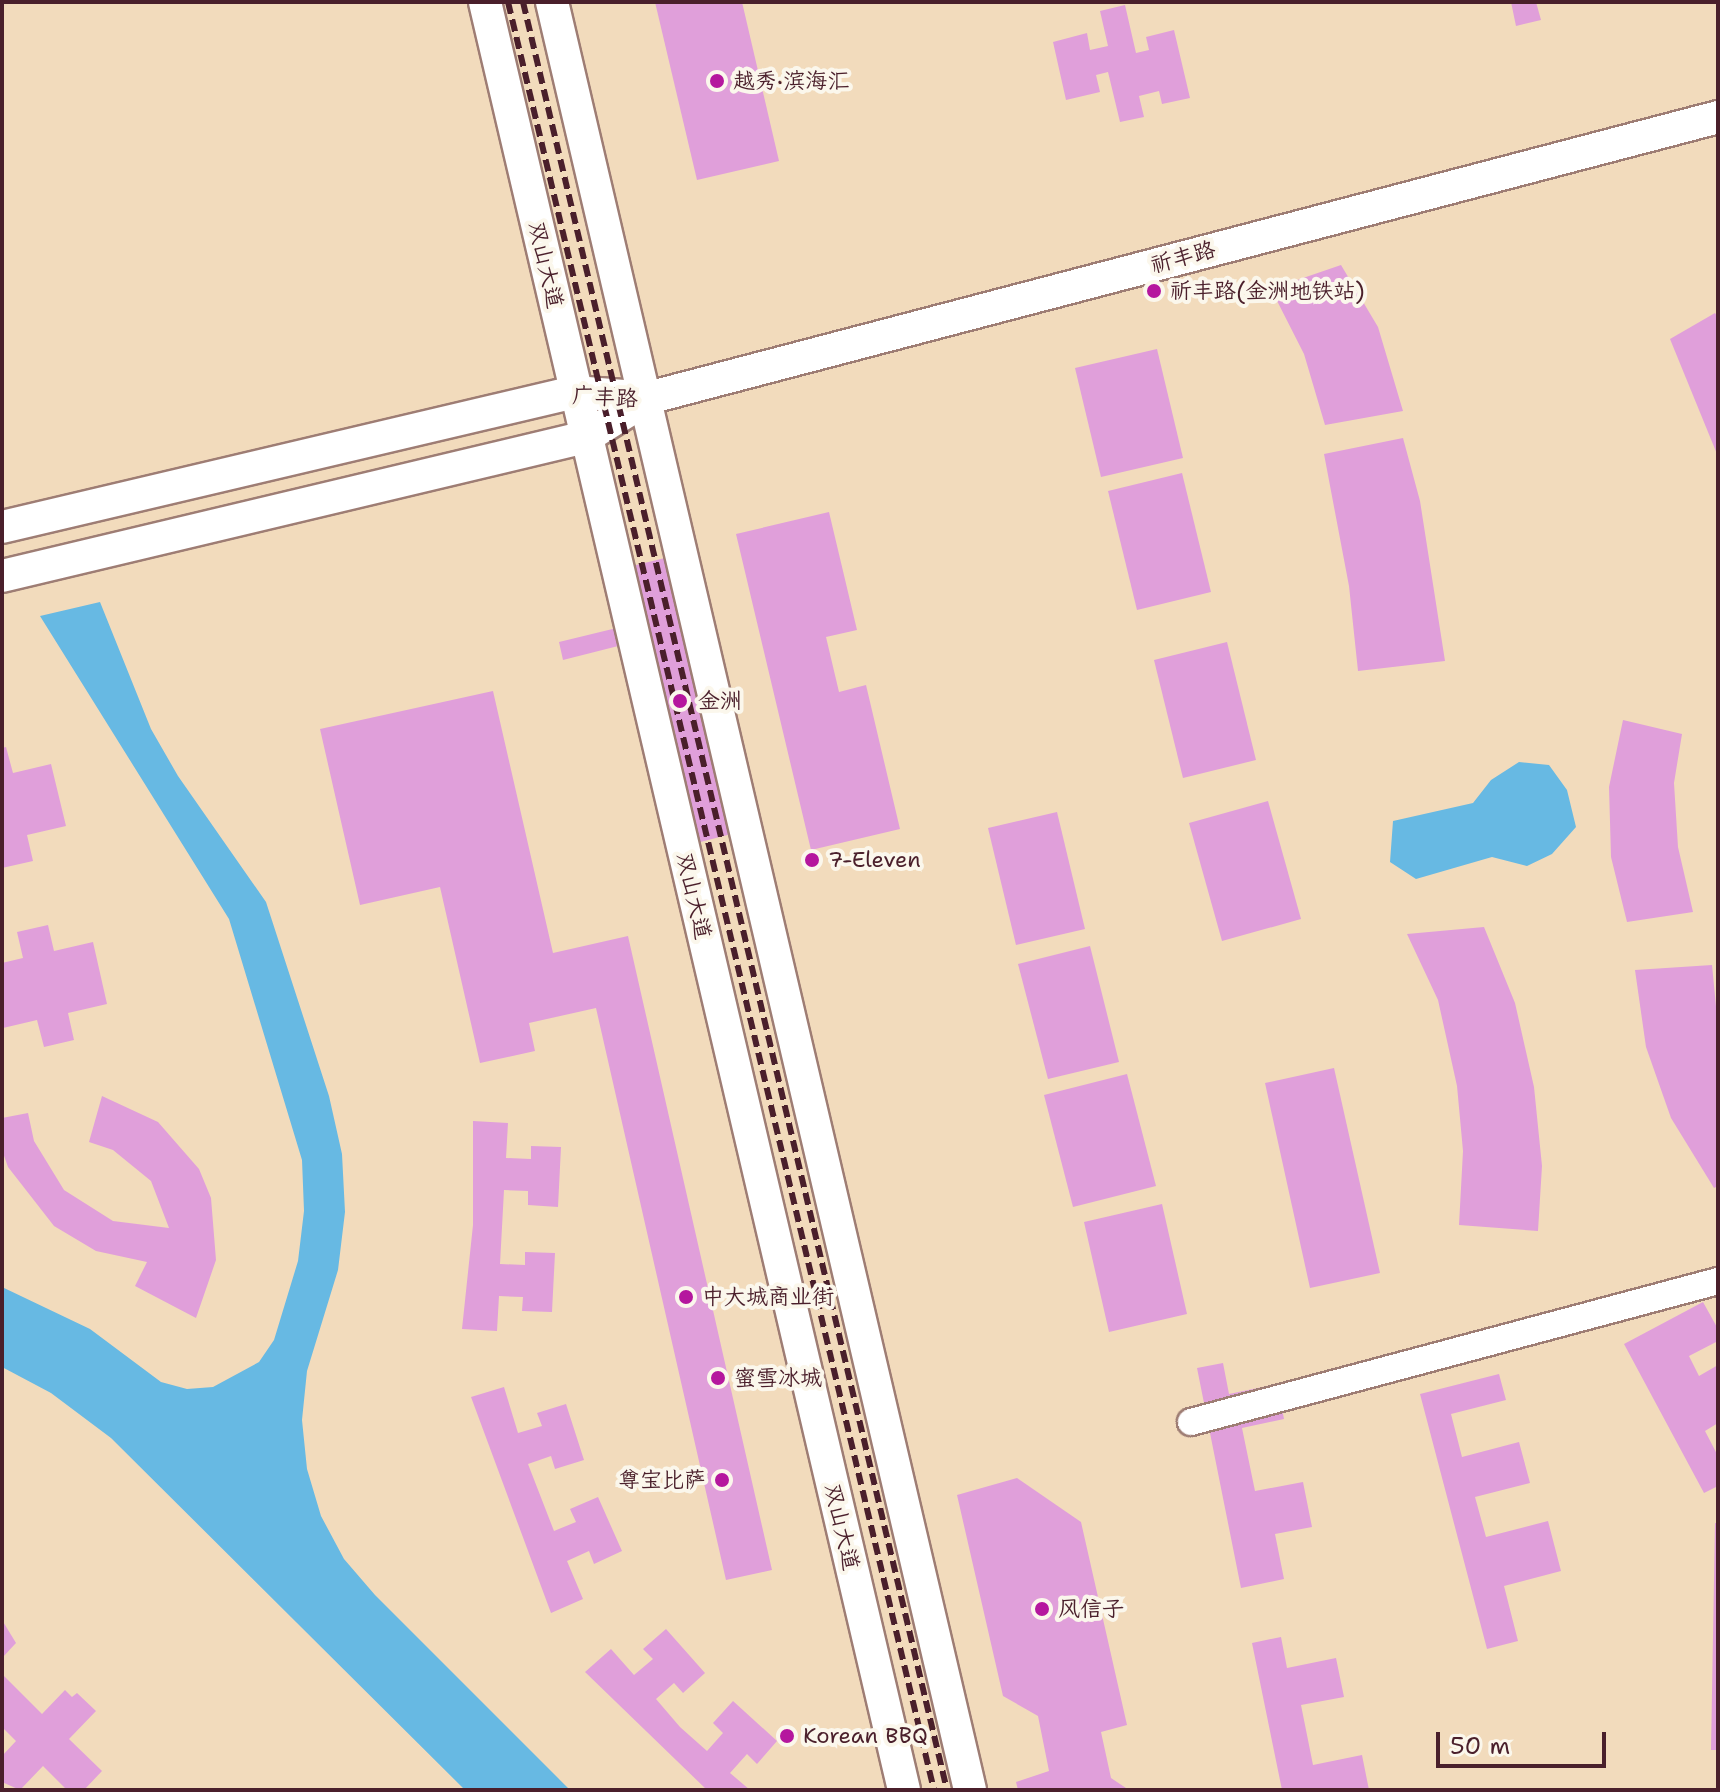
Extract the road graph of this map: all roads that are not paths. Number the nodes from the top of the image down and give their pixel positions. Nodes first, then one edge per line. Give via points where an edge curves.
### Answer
1 (485, 2) edge
2 (552, 2) edge
3 (1718, 117) edge
4 (575, 392) junction
5 (648, 398) junction
6 (586, 437) junction
7 (2, 527) edge
8 (2, 576) edge
9 (1718, 1281) edge
10 (1191, 1422) dead end
11 (904, 1790) edge
12 (970, 1790) edge

1 - 4 street, 双山大道
2 - 5 street
3 - 5 street, 祈丰路
4 - 5 street, 广丰路
4 - 6 street, 双山大道
4 - 7 street, 广丰路
5 - 6 street, 广丰路
5 - 12 street
6 - 8 street, 广丰路
6 - 11 street, 双山大道
9 - 10 street

